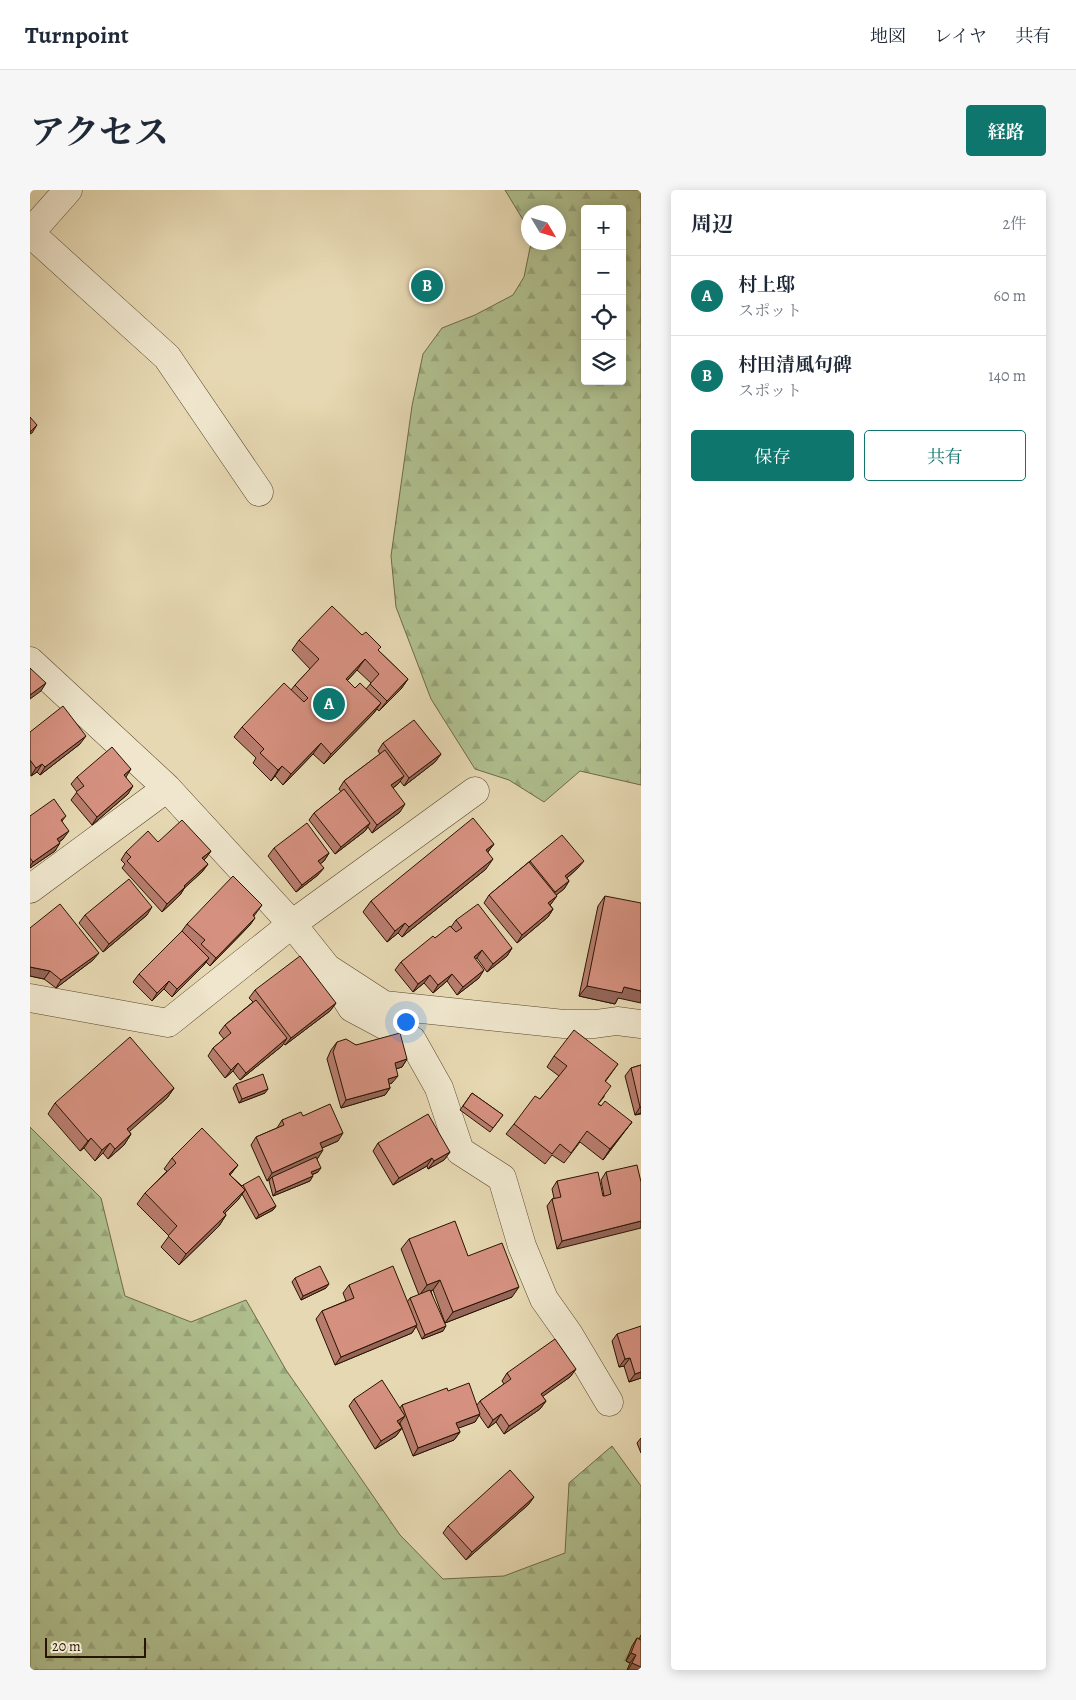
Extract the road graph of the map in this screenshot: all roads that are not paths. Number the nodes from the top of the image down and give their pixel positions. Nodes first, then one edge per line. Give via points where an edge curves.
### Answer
1 (68, 190) edge
2 (30, 233) edge
3 (259, 492) dead end
4 (30, 662) edge
5 (167, 788) junction
6 (475, 791) dead end
7 (30, 889) edge
8 (292, 924) junction
9 (327, 968) junction
10 (30, 998) edge
11 (641, 1024) edge
12 (609, 1402) dead end

1 - 2 street
2 - 3 street via 167,357
4 - 5 street
5 - 7 street
5 - 8 street
6 - 8 street
8 - 9 street
8 - 10 street via 168,1023
9 - 11 street via 384,1005 564,1024 617,1021
9 - 12 street via 352,1008 412,1040 439,1088 460,1151 502,1178 522,1246 544,1299

